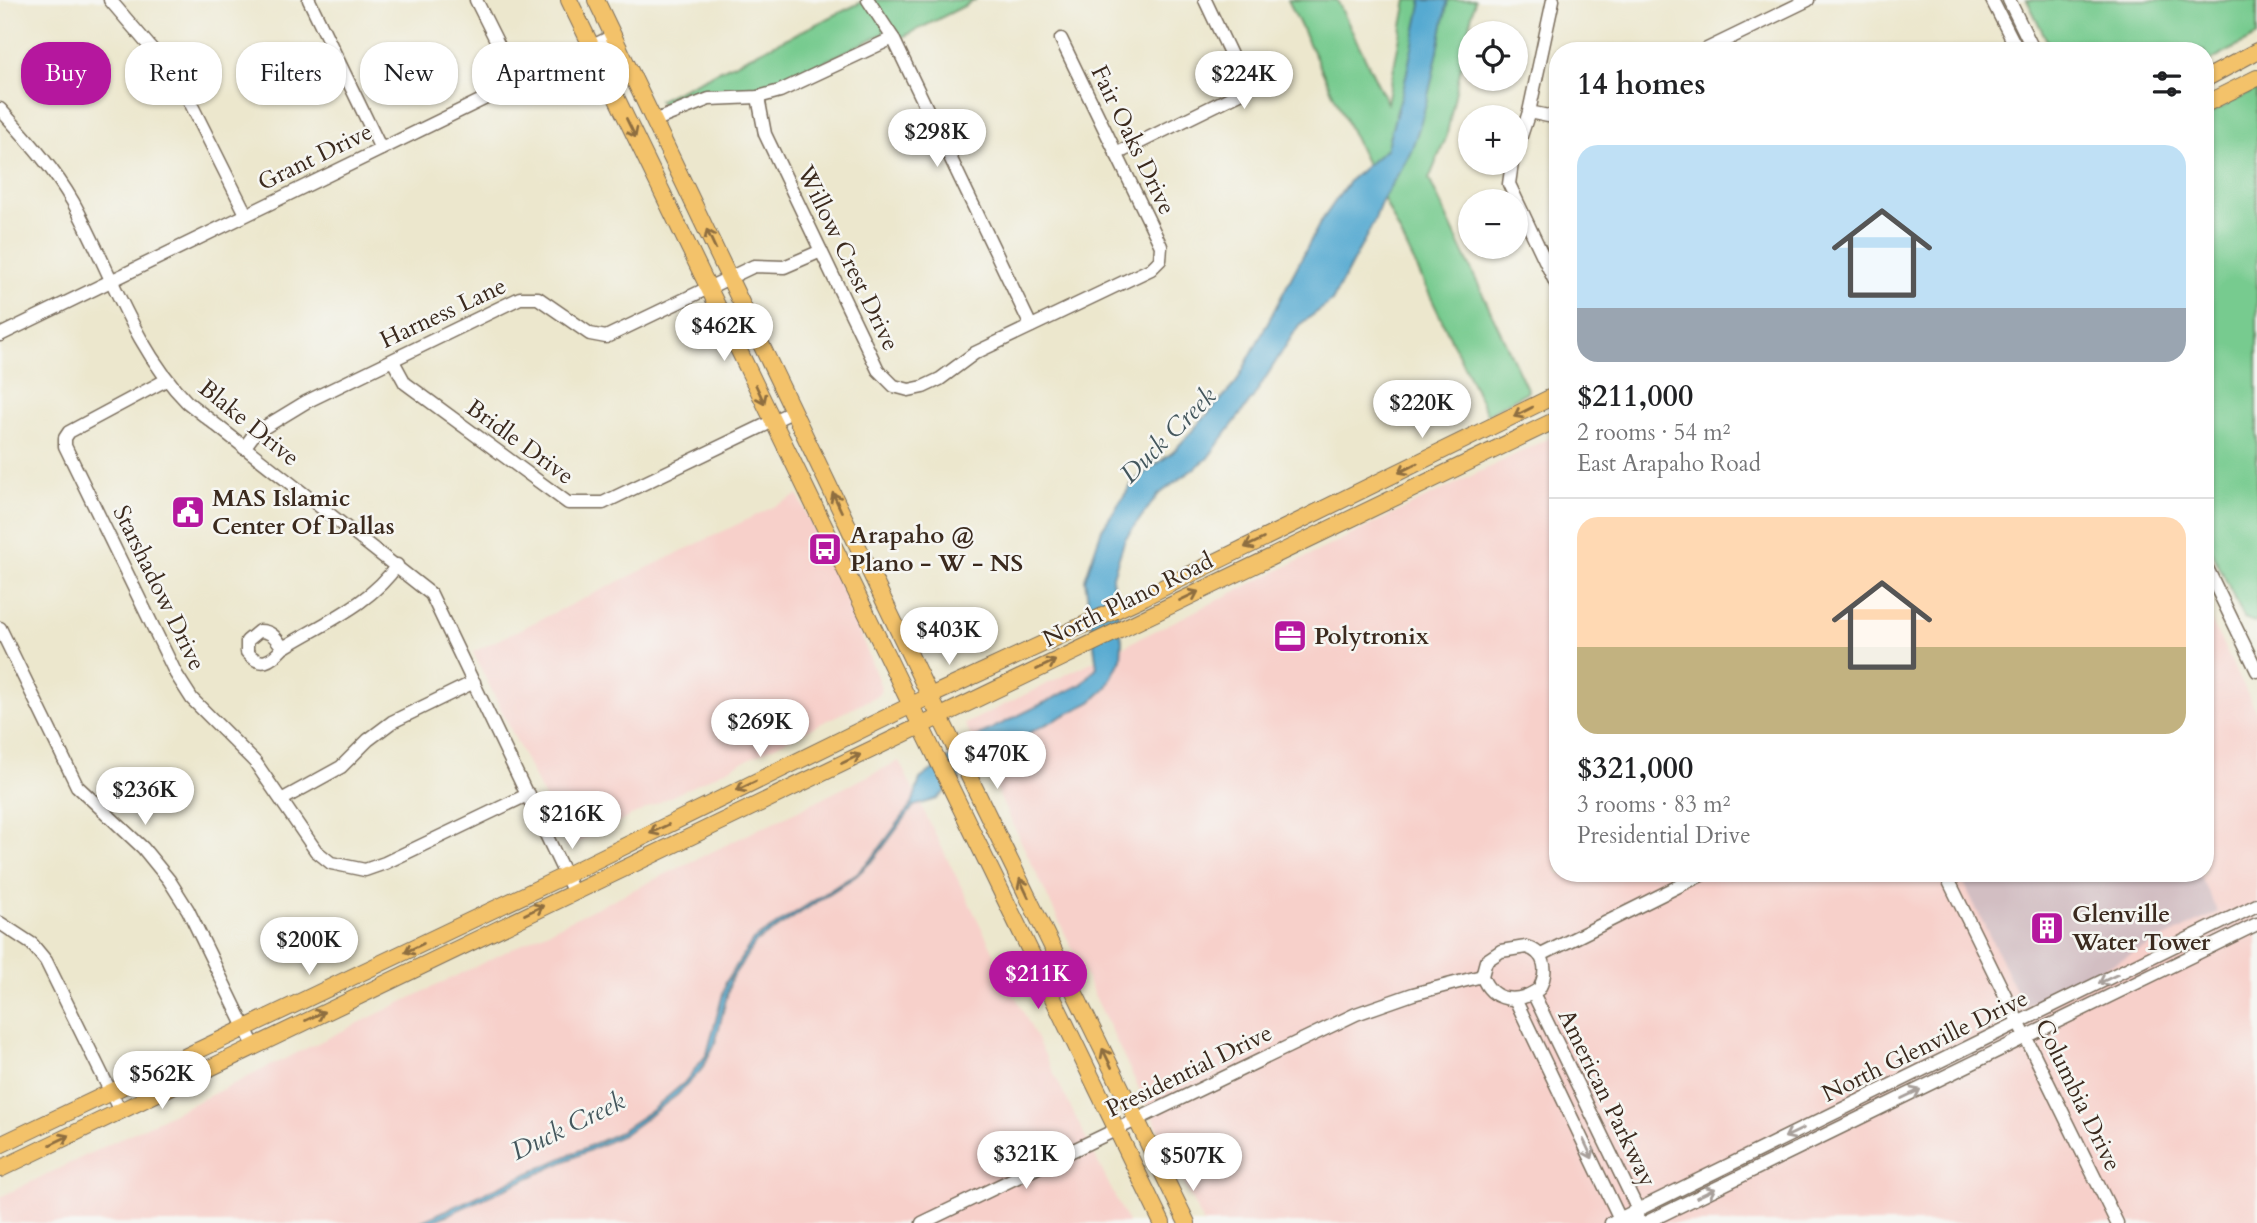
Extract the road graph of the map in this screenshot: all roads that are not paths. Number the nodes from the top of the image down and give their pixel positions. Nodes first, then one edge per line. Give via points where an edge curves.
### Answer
1 (110, 0) edge
2 (309, 0) edge
3 (476, 0) edge
4 (569, 0) edge
5 (596, 0) edge
6 (868, 0) edge
7 (1205, 0) edge
8 (1553, 0) edge
9 (1808, 0) edge
10 (1993, 0) edge
11 (2009, 0) edge
12 (613, 36) junction
13 (893, 38) junction
14 (1062, 39) dead end
15 (497, 42) edge
16 (589, 42) edge
17 (601, 42) edge
18 (1722, 42) edge
19 (2014, 42) edge
20 (2030, 42) edge
21 (2257, 51) edge
22 (2214, 74) edge
23 (2257, 78) edge
24 (758, 97) junction
25 (2214, 100) edge
26 (472, 104) edge
27 (619, 105) edge
28 (0, 108) edge
29 (1529, 112) junction
30 (1528, 115) edge
31 (1549, 116) edge
32 (656, 120) junction
33 (381, 149) junction
34 (1116, 154) junction
35 (680, 172) junction
36 (1510, 175) edge
37 (667, 202) junction
38 (246, 214) junction
39 (821, 251) junction
40 (1160, 260) joint
41 (1549, 269) edge
42 (729, 278) junction
43 (111, 280) junction
44 (709, 288) junction
45 (1031, 326) junction
46 (0, 335) edge
47 (393, 360) junction
48 (166, 380) junction
49 (1549, 398) edge
50 (794, 411) junction
51 (773, 421) junction
52 (1549, 423) edge
53 (1488, 429) junction
54 (244, 448) junction
55 (1497, 448) junction
56 (397, 565) junction
57 (2214, 583) edge
58 (0, 628) edge
59 (284, 648) dead end
60 (2257, 671) edge
61 (474, 681) junction
62 (930, 696) junction
63 (909, 706) junction
64 (941, 716) junction
65 (920, 727) junction
66 (529, 794) junction
67 (283, 799) junction
68 (566, 875) junction
69 (1687, 882) edge
70 (1949, 882) edge
71 (573, 891) junction
72 (2257, 905) edge
73 (0, 923) edge
74 (2257, 924) edge
75 (2206, 930) junction
76 (2214, 946) junction
77 (1541, 955) junction
78 (389, 960) junction
79 (1482, 976) junction
80 (397, 977) junction
81 (1533, 993) junction
82 (1515, 999) junction
83 (2018, 1023) junction
84 (245, 1027) junction
85 (2026, 1038) junction
86 (254, 1046) junction
87 (1564, 1058) junction
88 (1548, 1066) junction
89 (110, 1092) junction
90 (120, 1111) junction
91 (1592, 1116) junction
92 (1137, 1118) junction
93 (1576, 1123) junction
94 (1115, 1130) junction
95 (0, 1145) edge
96 (0, 1170) edge
97 (1637, 1217) edge
98 (1620, 1222) edge
99 (922, 1223) edge
100 (1161, 1223) edge
101 (1188, 1223) edge
102 (1645, 1223) edge
103 (2117, 1223) edge

1 - 38 street via 180,82
2 - 33 street
3 - 15 street
4 - 16 main road
5 - 12 main road
6 - 13 street
7 - 34 street via 1240,74 1242,92
8 - 29 street
9 - 18 street
10 - 19 street
11 - 20 street
12 - 17 street, Grant Drive
12 - 32 main road
13 - 24 street
13 - 45 street
14 - 34 street, Fair Oaks Drive
21 - 22 main road
23 - 25 main road
24 - 32 street via 709,99
24 - 39 street, Willow Crest Drive via 765,134
26 - 33 street, Grant Drive
27 -> 37 main road
28 - 43 street, Blake Drive via 66,192
29 - 30 street
29 - 31 street
32 - 35 main road
33 - 38 street, Grant Drive
34 - 40 street, Fair Oaks Drive via 1161,246
35 - 37 main road
42 -> 35 main road
36 - 41 street via 1509,184
37 - 44 main road
38 - 43 street, Grant Drive
39 - 42 street, Harness Lane via 785,267 754,266
39 - 45 street, Willow Crest Drive via 878,370 894,386 923,387 975,352
40 - 45 street, Willow Crest Drive via 1151,269
42 - 44 street, Harness Lane
42 - 50 main road
43 - 46 street, Grant Drive
43 - 48 street, Blake Drive
44 - 47 street, Harness Lane via 606,337 590,334 538,298 520,298
44 -> 51 main road
47 - 51 street, Bridle Drive via 405,383 568,503 603,503
47 - 54 street, Harness Lane via 271,421
48 - 54 street, Blake Drive
48 - 67 street, Starshadow Drive via 69,432 65,446 176,674 192,699 255,762
49 -> 53 main road, North Plano Road
50 - 51 street, Bridle Drive
62 -> 50 main road
51 - 63 main road
52 - 55 main road, North Plano Road
53 - 55 main road
53 -> 62 main road, North Plano Road
54 - 56 street, Blake Drive
64 -> 55 main road, North Plano Road
56 - 59 street via 367,596
56 - 61 street, Blake Drive via 431,594
57 - 60 street
58 - 84 street via 77,786 143,848 169,880
61 - 66 street, Blake Drive
61 - 67 street via 392,722 341,767
62 - 63 main road, North Plano Road
62 - 64 main road
63 - 65 main road
63 -> 68 main road, North Plano Road
64 - 65 main road, North Plano Road
92 -> 64 main road
71 -> 65 main road, North Plano Road
65 - 94 main road
66 - 67 street, Starshadow Drive via 365,870 331,863 316,851
66 - 68 street, Blake Drive
68 - 71 street, Blake Drive
68 -> 78 main road, North Plano Road
69 - 77 street
70 - 83 street, Columbia Drive
80 -> 71 main road, North Plano Road
72 - 75 street, North Glenville Drive
73 - 89 street via 32,944 46,961
74 - 76 street, North Glenville Drive
75 - 76 street
75 -> 83 street, North Glenville Drive
76 - 85 street, North Glenville Drive
77 - 79 street via 1526,947 1501,951 1486,961
77 - 81 street via 1543,981
78 - 80 main road
78 - 84 main road, North Plano Road
79 - 82 street via 1491,992
79 - 92 street, Presidential Drive via 1356,1014
86 -> 80 main road, North Plano Road
81 - 82 street
81 - 87 street, American Parkway
82 - 88 street, American Parkway
83 - 85 street, Columbia Drive
83 -> 97 street, North Glenville Drive
84 - 86 street
84 - 89 main road, North Plano Road
102 -> 85 street, North Glenville Drive
85 - 103 street, Columbia Drive
86 - 90 main road, North Plano Road
87 - 88 street
87 - 91 street, American Parkway
88 - 93 street, American Parkway
89 - 90 street
89 - 95 main road, North Plano Road
96 -> 90 main road, North Plano Road
91 - 93 street
91 - 97 street, American Parkway
92 - 94 street, Presidential Drive
92 - 101 main road
93 -> 98 street, American Parkway
94 - 99 street, Presidential Drive
94 - 100 main road
97 - 98 street, North Glenville Drive

